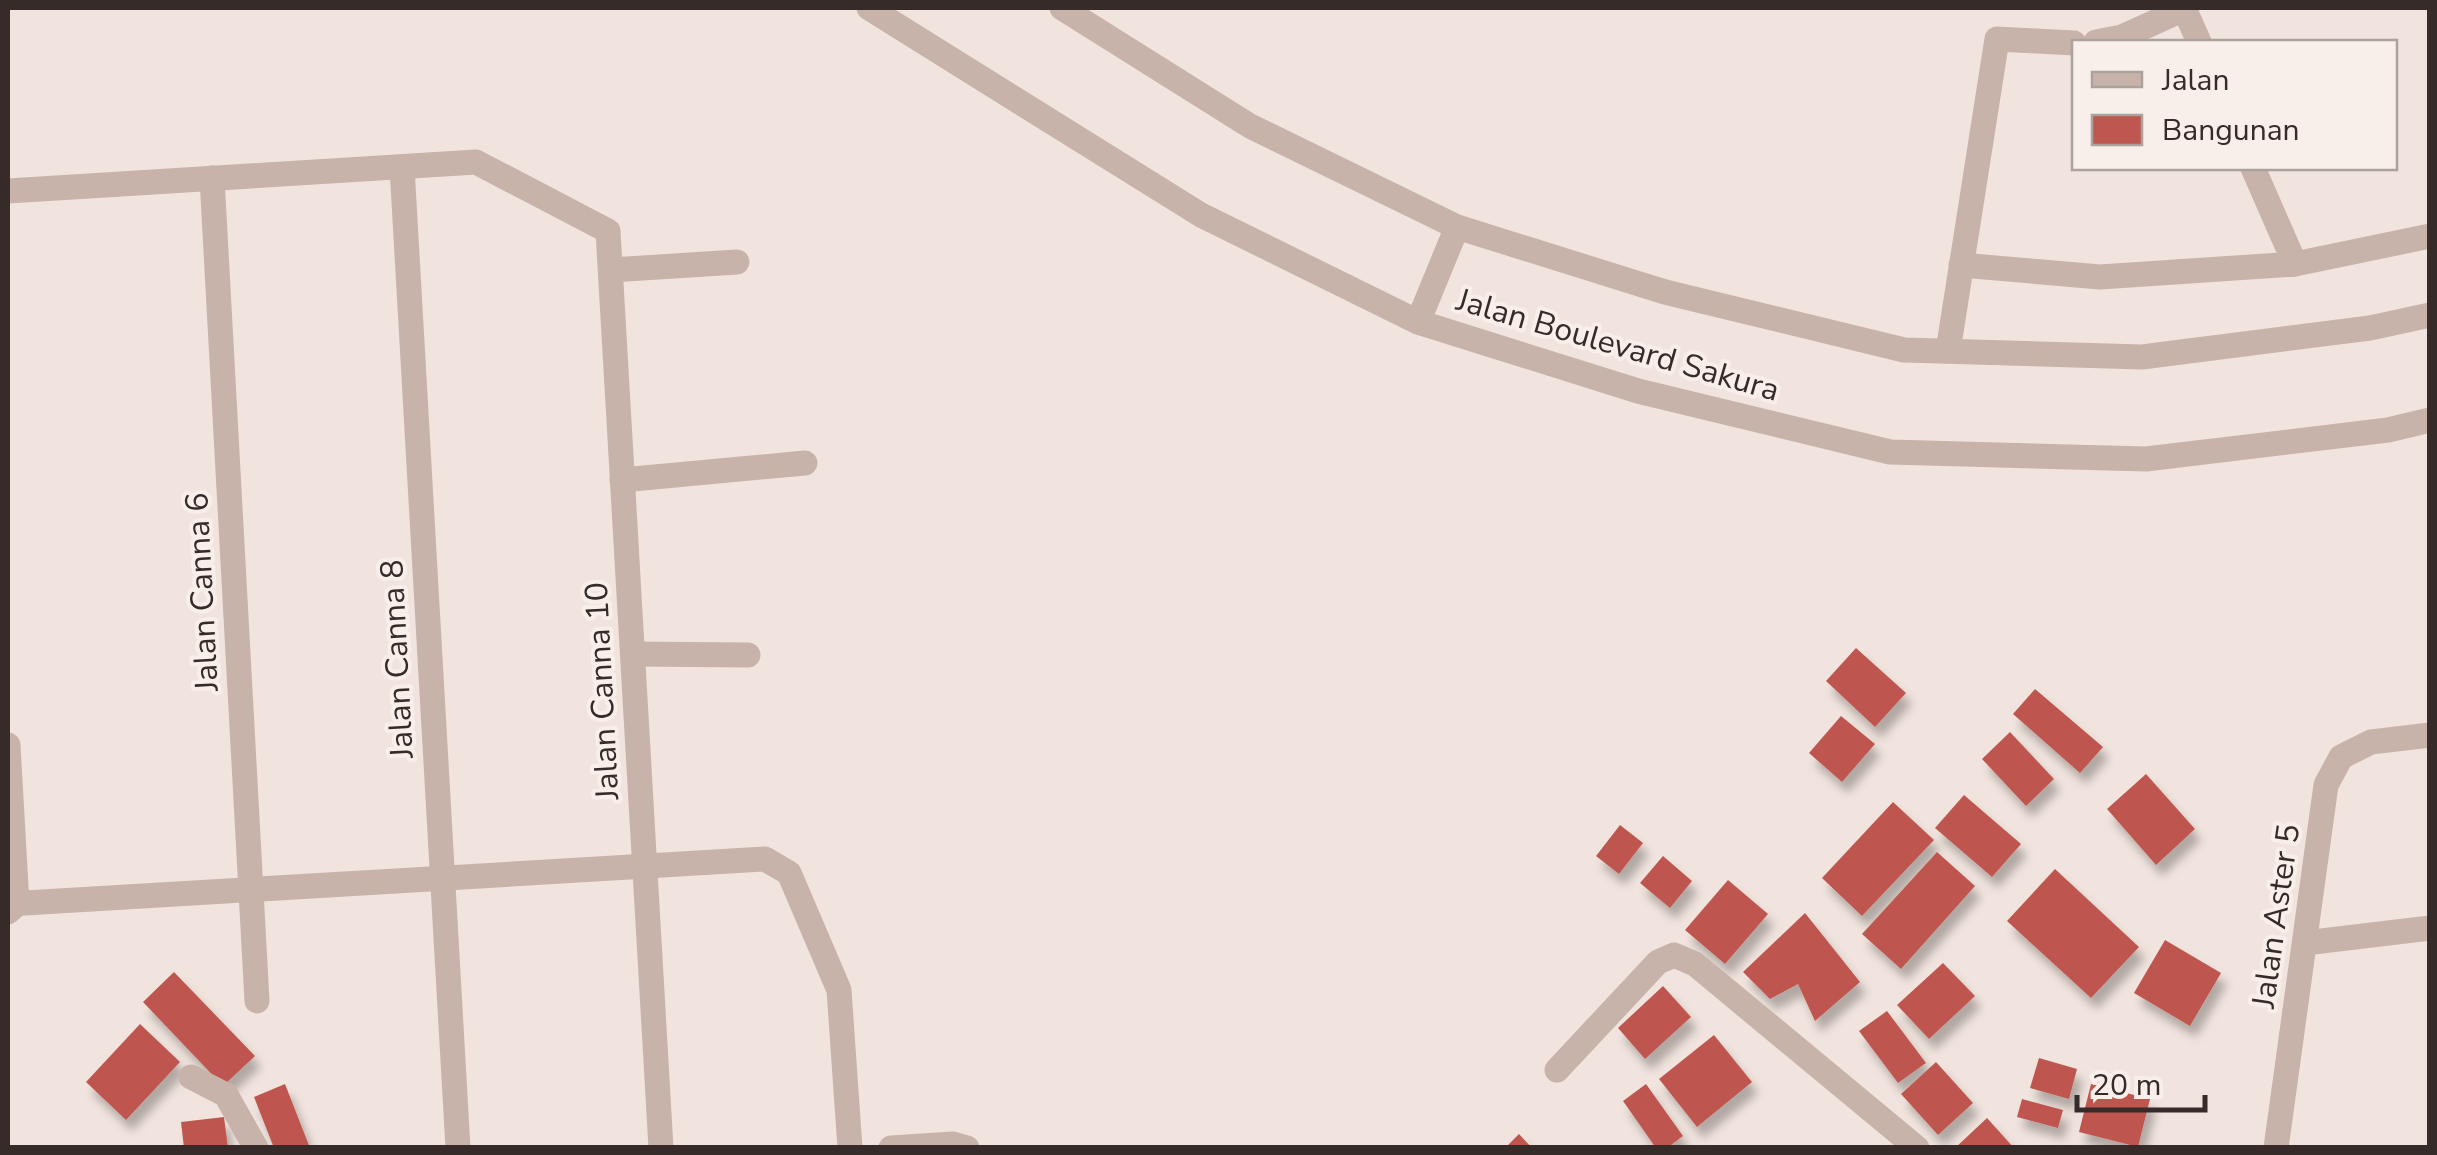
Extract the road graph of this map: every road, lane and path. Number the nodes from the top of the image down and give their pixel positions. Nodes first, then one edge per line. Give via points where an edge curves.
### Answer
1 (868, 8) edge
2 (1062, 8) edge
3 (2185, 8) edge
4 (2106, 40) edge
5 (2198, 40) edge
6 (2072, 43) edge
7 (402, 166) junction
8 (2255, 170) edge
9 (212, 178) junction
10 (8, 191) edge
11 (1457, 227) junction
12 (2430, 236) edge
13 (736, 262) dead end
14 (1960, 264) junction
15 (2295, 264) junction
16 (611, 270) junction
17 (2430, 315) edge
18 (1418, 322) junction
19 (1948, 351) junction
20 (2430, 420) edge
21 (805, 462) dead end
22 (622, 480) junction
23 (632, 654) junction
24 (748, 655) dead end
25 (2430, 735) edge
26 (8, 745) edge
27 (644, 866) junction
28 (442, 879) junction
29 (252, 890) junction
30 (11, 907) edge
31 (2430, 928) edge
32 (2305, 944) junction
33 (257, 1001) dead end
34 (1557, 1070) dead end
35 (191, 1076) dead end
36 (256, 1148) edge
37 (458, 1148) edge
38 (661, 1148) edge
39 (850, 1148) edge
40 (891, 1148) edge
41 (967, 1148) edge
42 (1917, 1148) edge
43 (2276, 1148) edge

1 - 18 street, Jalan Boulevard Sakura via 1200,215
2 - 11 street, Jalan Boulevard Sakura via 1250,126
3 - 4 street
3 - 5 street
6 - 14 street via 1997,39
7 - 9 street
7 - 16 street, Jalan Canna 10 via 476,162 608,231
7 - 28 street, Jalan Canna 8
8 - 15 street
9 - 10 street
9 - 29 street, Jalan Canna 6
11 - 18 street
11 - 19 street, Jalan Boulevard Sakura via 1666,292 1904,350
12 - 15 street
13 - 16 street
14 - 15 street via 2100,277
14 - 19 street
16 - 22 street, Jalan Canna 10
17 - 19 street, Jalan Boulevard Sakura via 2142,357
18 - 20 street, Jalan Boulevard Sakura via 1638,391 1890,452 2146,459
21 - 22 street
22 - 23 street, Jalan Canna 10
23 - 24 street
23 - 27 street, Jalan Canna 10
25 - 32 street, Jalan Aster 5 via 2371,742 2341,757 2326,786
26 - 30 street
27 - 28 street
27 - 38 street, Jalan Canna 10
27 - 39 street via 765,860 789,873 839,990
28 - 29 street
28 - 37 street, Jalan Canna 8
29 - 30 street
29 - 33 street, Jalan Canna 6
31 - 32 street
32 - 43 street, Jalan Aster 5
34 - 42 street via 1658,962 1674,956 1695,964
35 - 36 street via 226,1095
40 - 41 street

